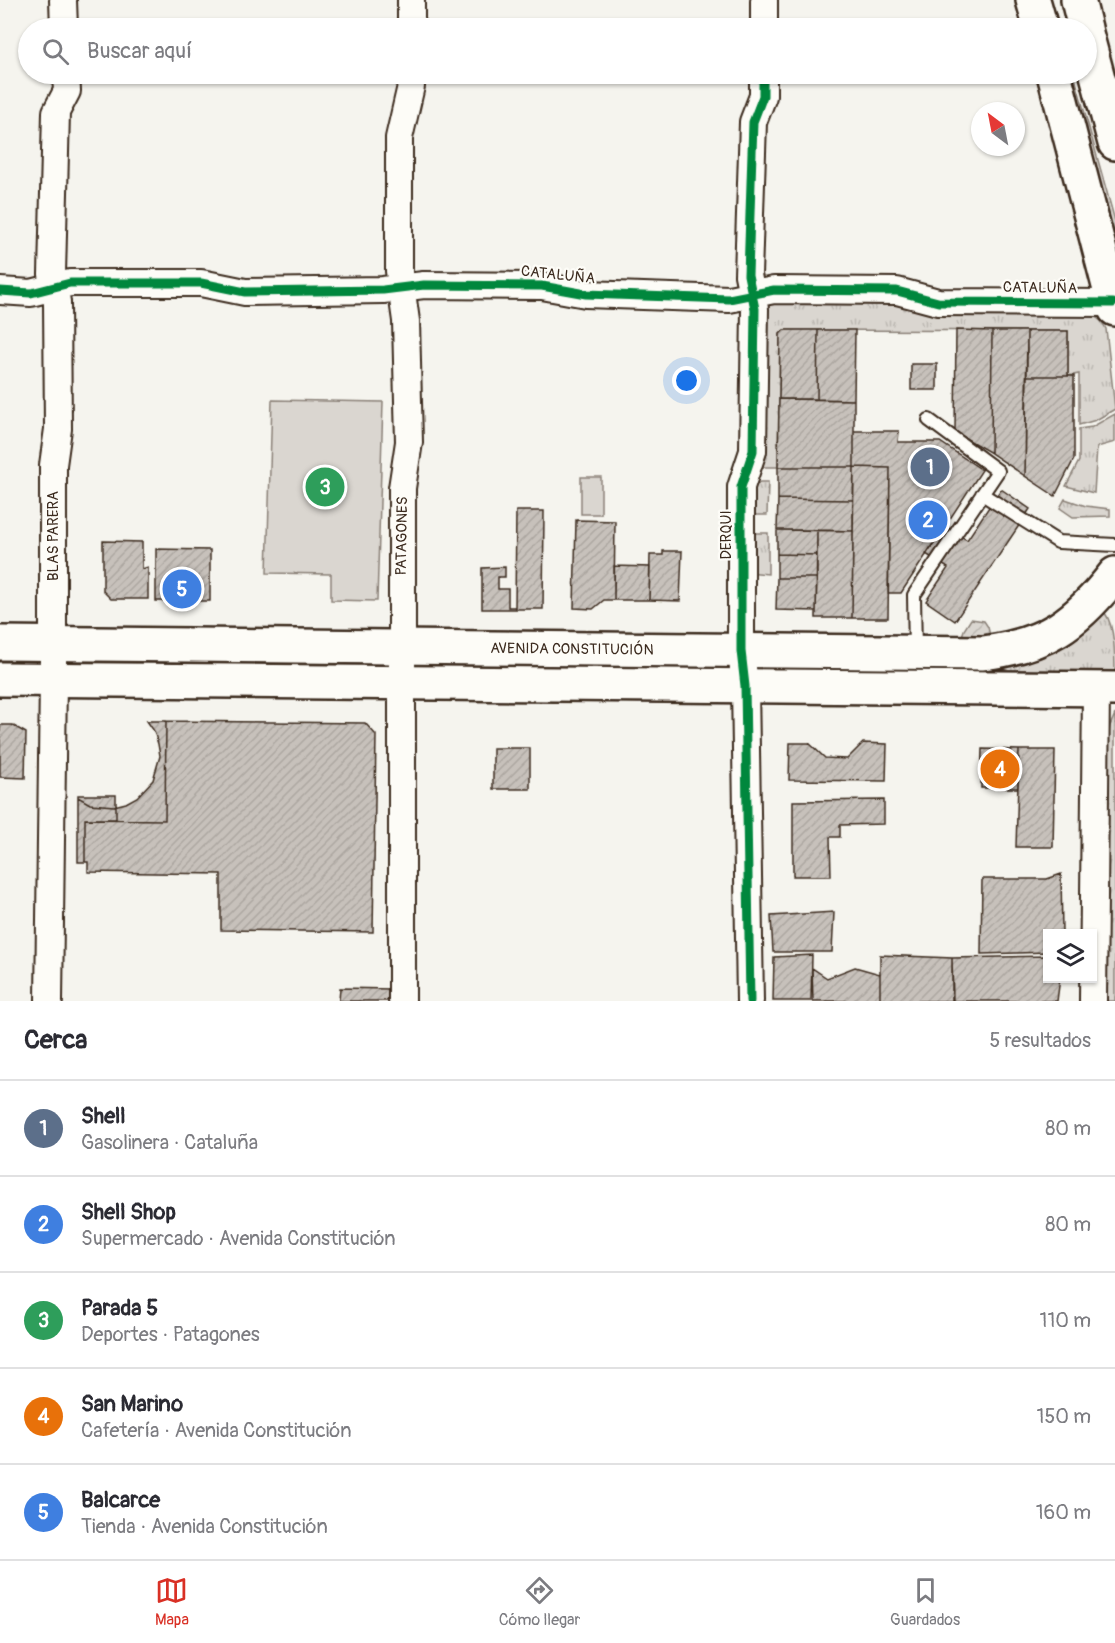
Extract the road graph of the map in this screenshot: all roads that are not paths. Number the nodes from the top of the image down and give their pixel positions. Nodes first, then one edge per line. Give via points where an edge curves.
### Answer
1 (63, 0) edge
2 (411, 0) edge
3 (764, 0) edge
4 (1033, 0) edge
5 (1078, 0) edge
6 (64, 18) edge
7 (411, 18) edge
8 (764, 18) edge
9 (1038, 18) edge
10 (1082, 18) edge
11 (1097, 75) edge
12 (67, 84) edge
13 (411, 84) edge
14 (763, 84) edge
15 (1057, 84) edge
16 (1115, 143) edge
17 (54, 287) junction
18 (401, 288) junction
19 (0, 291) edge
20 (752, 294) junction
21 (1114, 306) edge
22 (928, 420) dead end
23 (982, 494) junction
24 (1115, 545) edge
25 (1115, 574) edge
26 (0, 643) edge
27 (53, 644) junction
28 (402, 647) junction
29 (741, 651) junction
30 (915, 654) junction
31 (0, 679) edge
32 (53, 679) junction
33 (403, 682) junction
34 (745, 686) junction
35 (1106, 689) edge
36 (49, 1001) edge
37 (402, 1001) edge
38 (750, 1001) edge
39 (1093, 1001) edge

1 - 6 street
2 - 7 street
3 - 8 street
4 - 9 main road
5 - 10 main road
11 - 16 main road
12 - 17 street, BLAS PARERA via 56,112
13 - 18 street, PATAGONES via 399,138
14 - 20 street, DERQUI via 763,96 753,122 748,275
15 - 21 main road
17 - 18 street, CATALUÑA via 70,283 201,283 245,292
17 - 19 street, CATALUÑA via 31,293
17 - 27 street, BLAS PARERA via 58,429 53,465
18 - 20 street, CATALUÑA via 542,286 586,294 729,299
18 - 28 street, PATAGONES via 406,321 409,442 402,488
20 - 21 street, CATALUÑA via 774,290 897,291 938,302
20 - 29 street, DERQUI via 753,451 741,487
22 - 23 lane via 998,471
23 - 24 lane via 1058,542
23 - 30 lane via 914,595
25 - 30 main road, AVENIDA CONSTITUCIÓN via 1081,614 1043,639 983,653
26 - 27 main road, AVENIDA CONSTITUCIÓN
27 - 28 main road, AVENIDA CONSTITUCIÓN
27 - 32 street, BLAS PARERA
28 - 29 main road, AVENIDA CONSTITUCIÓN
28 - 33 street, PATAGONES
29 - 30 main road, AVENIDA CONSTITUCIÓN
29 - 34 street, DERQUI
31 - 32 main road
32 - 33 main road
32 - 36 street, BLAS PARERA
33 - 34 main road
33 - 37 street, PATAGONES
34 - 35 main road
34 - 38 street, DERQUI
35 - 39 street

